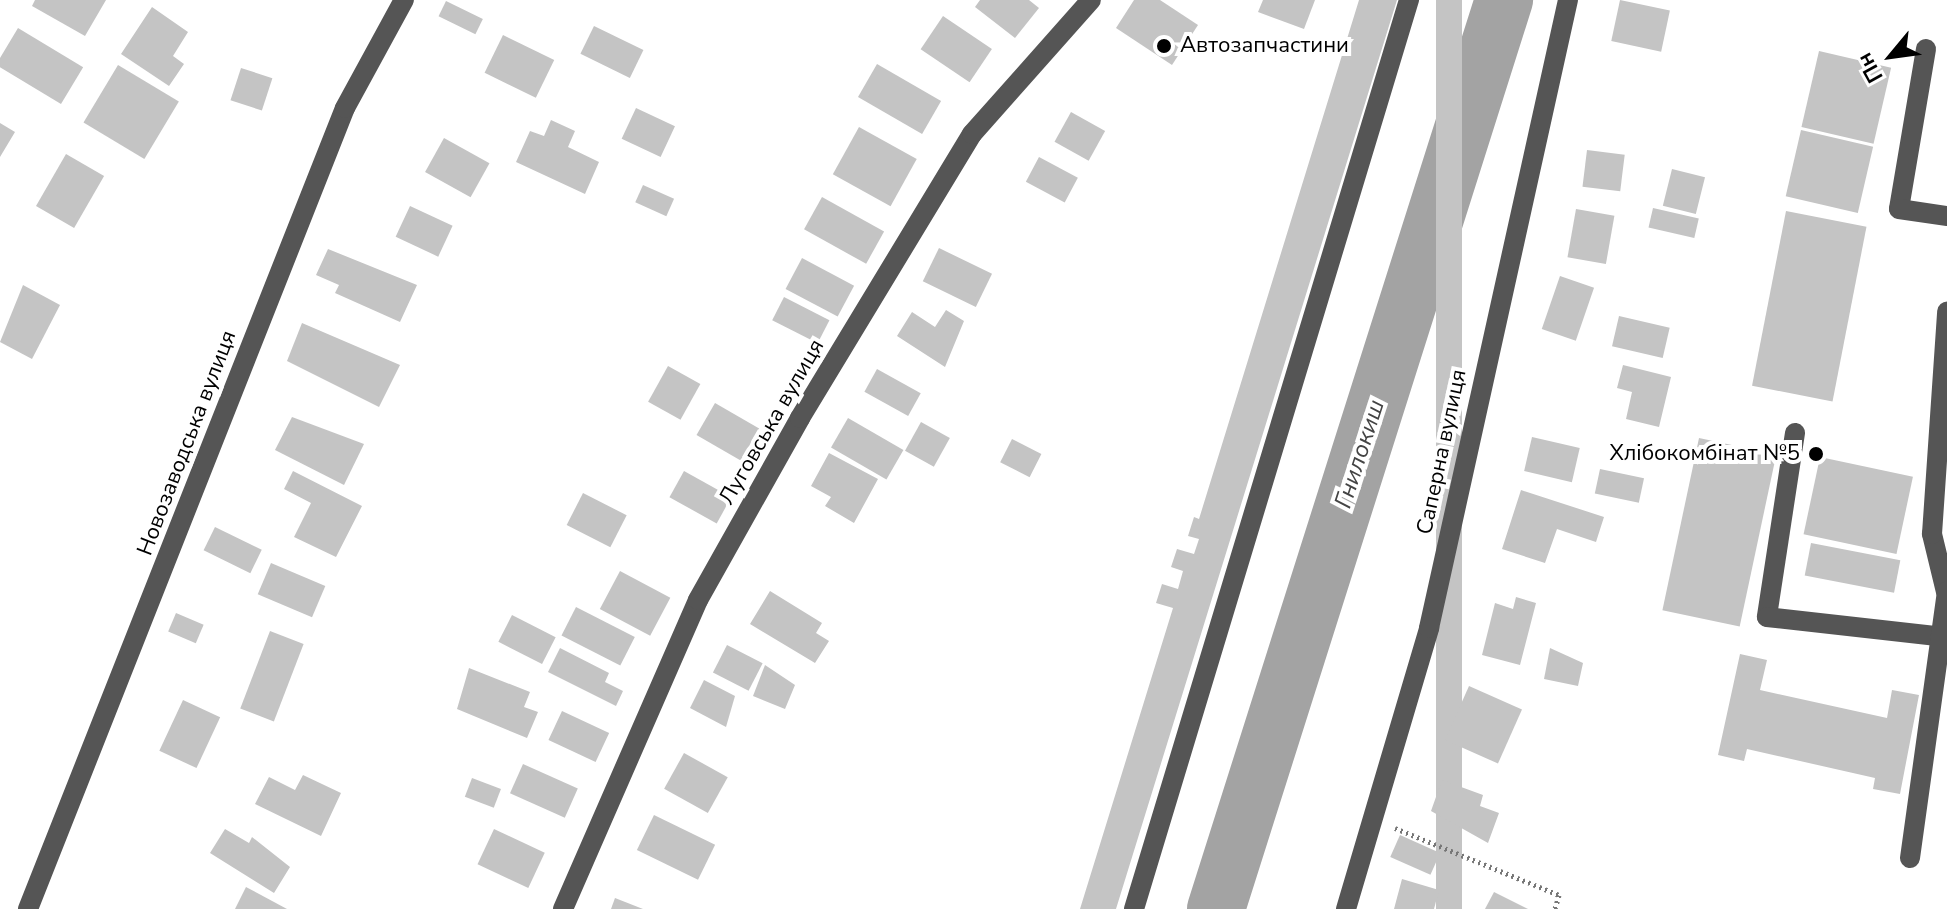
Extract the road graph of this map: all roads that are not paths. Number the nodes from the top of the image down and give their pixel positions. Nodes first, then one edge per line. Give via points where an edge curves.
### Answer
1 (404, 0) edge
2 (1091, 0) edge
3 (1409, 0) edge
4 (1568, 0) edge
5 (1926, 49) dead end
6 (1947, 216) edge
7 (1947, 312) edge
8 (1795, 433) dead end
9 (1946, 592) edge
10 (1944, 637) junction
11 (1910, 858) dead end
12 (28, 909) edge
13 (563, 909) edge
14 (1134, 909) edge
15 (1346, 909) edge

1 - 12 street, Новозаводська вулиця via 345,108
2 - 13 street, Луговська вулиця via 972,134 800,418 698,600
3 - 14 street
4 - 15 street, Саперна вулиця via 1429,628
5 - 6 street via 1899,209
7 - 9 street via 1932,534
8 - 10 street via 1767,617
9 - 10 street
10 - 11 street

